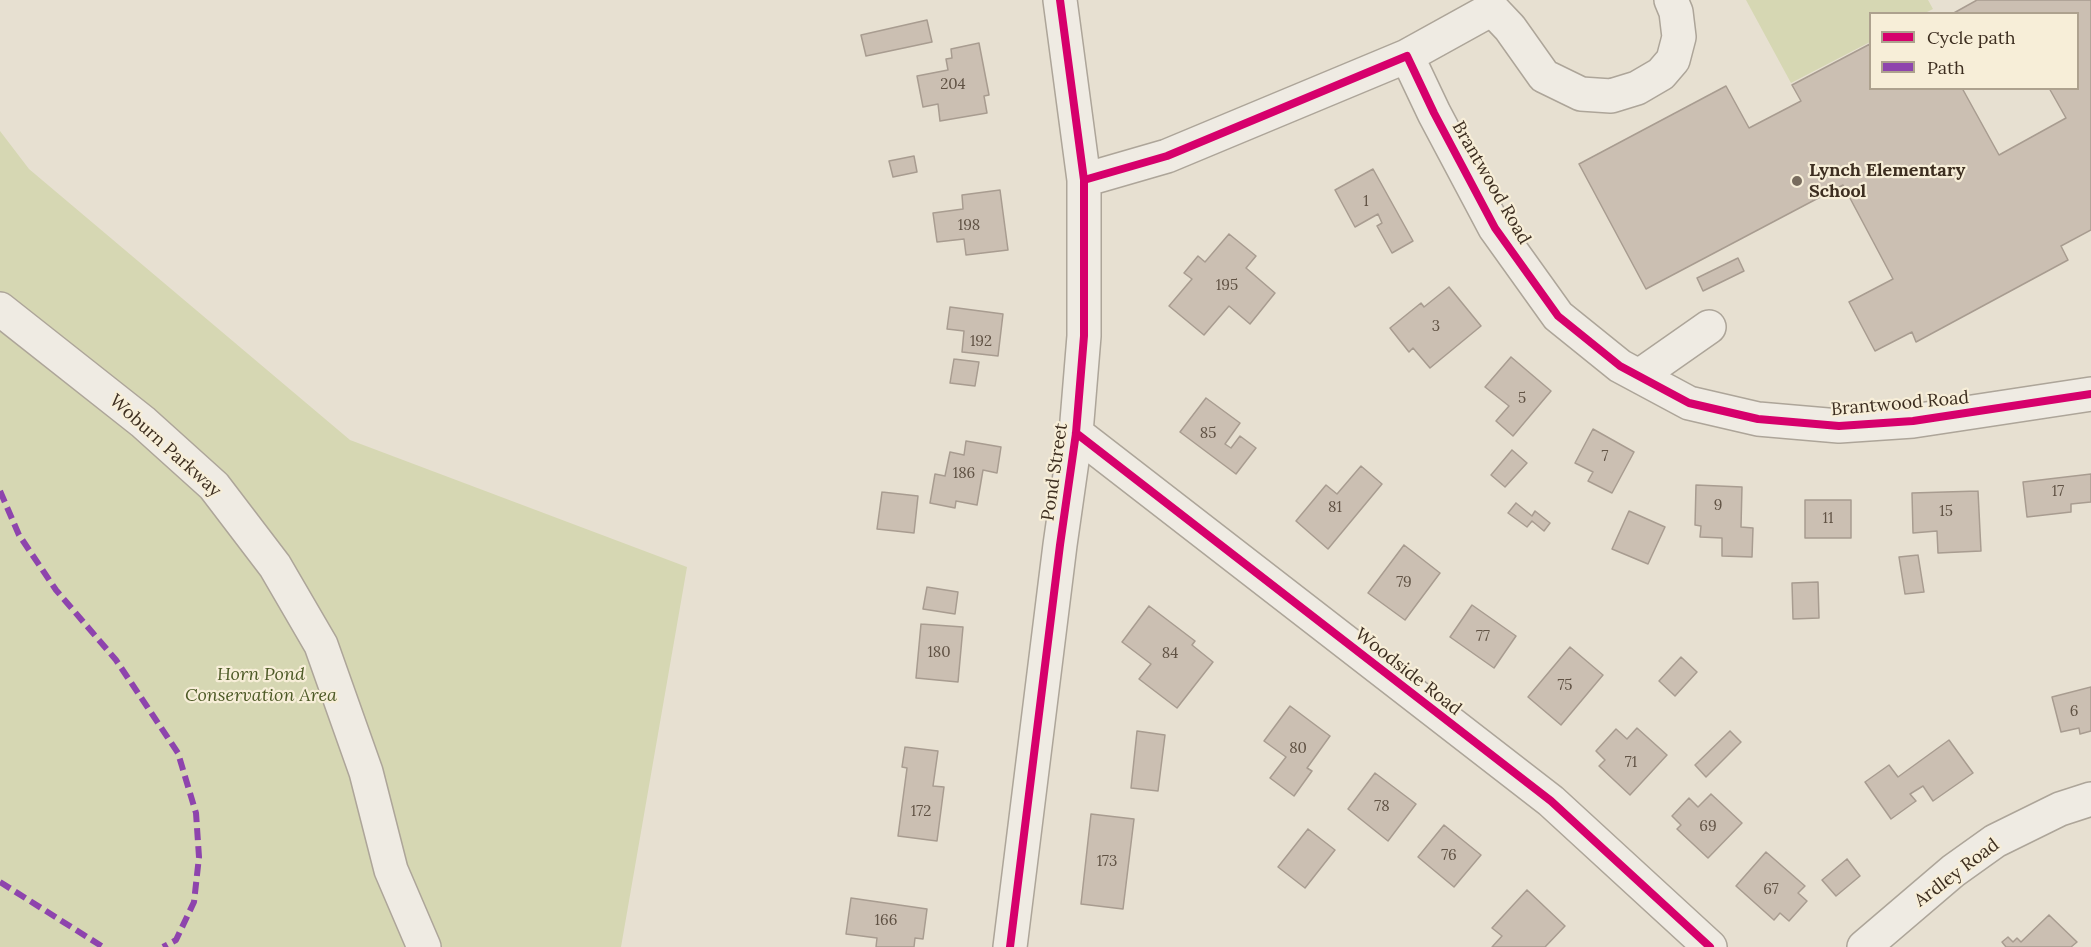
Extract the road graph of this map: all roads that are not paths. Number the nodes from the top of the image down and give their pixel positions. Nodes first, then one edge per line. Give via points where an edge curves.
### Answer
1 (1060, 0) edge
2 (1671, 0) edge
3 (1407, 56) junction
4 (1084, 180) junction
5 (0, 309) edge
6 (1709, 327) dead end
7 (1639, 376) junction
8 (2091, 394) edge
9 (1076, 433) junction
10 (2091, 799) edge
11 (424, 947) edge
12 (1011, 947) edge
13 (1710, 947) edge
14 (1864, 947) edge

1 - 4 street, Pond Street
2 - 3 street via 1679,37 1673,60 1645,84 1611,96 1581,94 1544,76 1492,9
3 - 4 street via 1167,156
3 - 7 street, Brantwood Road via 1495,228 1558,316 1620,366
4 - 9 street, Pond Street via 1084,336
5 - 11 street, Woburn Parkway via 143,422 214,486 275,566 321,645 366,772 391,870
6 - 7 street
7 - 8 street, Brantwood Road via 1689,403 1758,419 1839,426 1913,422
9 - 12 street, Pond Street
9 - 13 street, Woodside Road via 1551,801
10 - 14 street, Ardley Road via 2060,809 1995,841 1953,871

